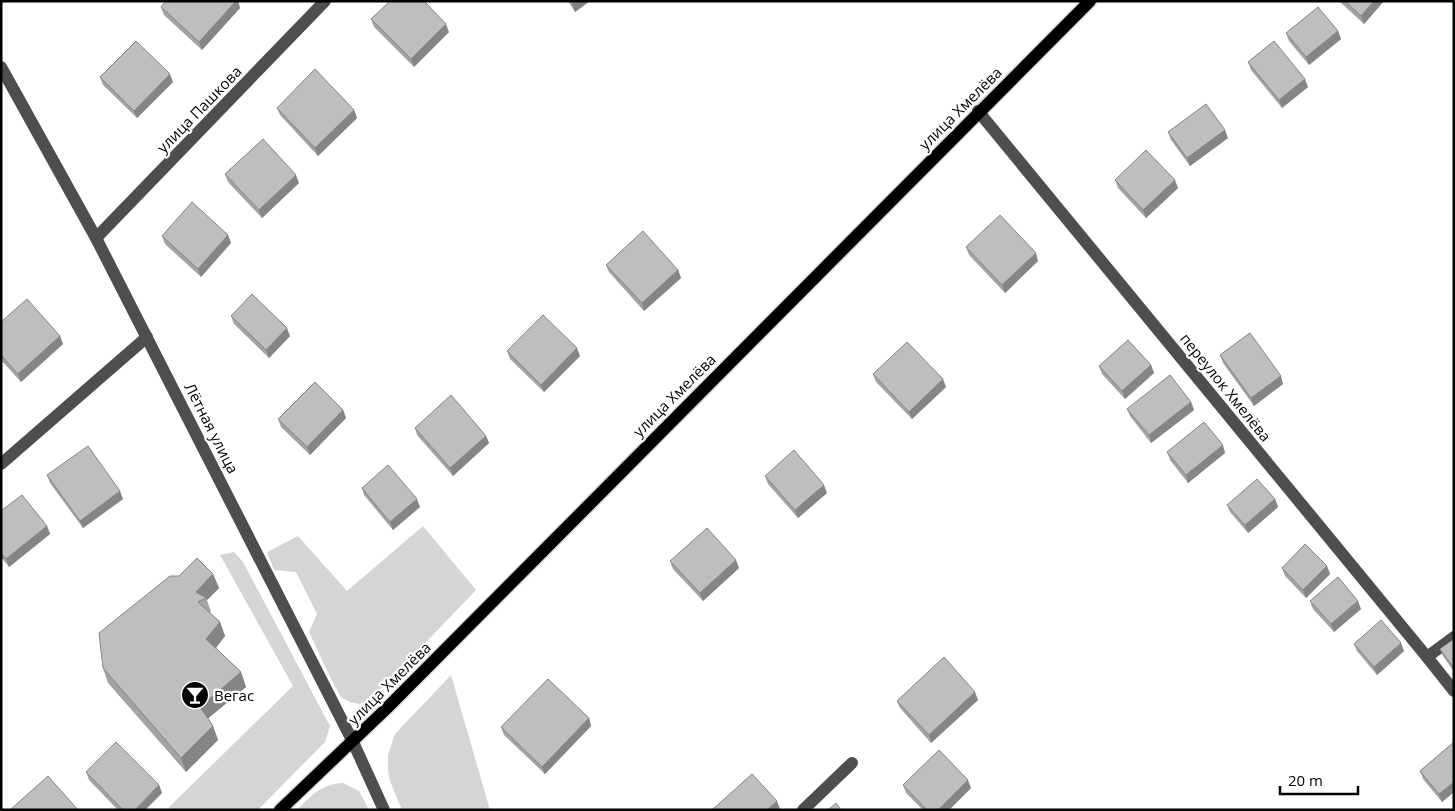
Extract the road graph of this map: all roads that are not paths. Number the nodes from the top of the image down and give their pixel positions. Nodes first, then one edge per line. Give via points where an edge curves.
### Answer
1 (324, 1) edge
2 (1090, 1) edge
3 (1, 67) edge
4 (978, 111) junction
5 (96, 238) junction
6 (147, 337) junction
7 (1, 464) edge
8 (1454, 637) edge
9 (1427, 657) junction
10 (1454, 691) edge
11 (354, 742) junction
12 (852, 764) dead end
13 (280, 810) edge
14 (384, 810) edge
15 (802, 810) edge

1 - 5 street, улица Пашкова
2 - 4 main road, улица Хмелёва
3 - 5 street, Лётная улица
4 - 9 street, переулок Хмелёва
4 - 11 main road, улица Хмелёва
5 - 6 street, Лётная улица
6 - 7 street
6 - 11 street, Лётная улица
8 - 9 street
9 - 10 street, переулок Хмелёва
11 - 13 main road, улица Хмелёва
11 - 14 street, Лётная улица
12 - 15 street

